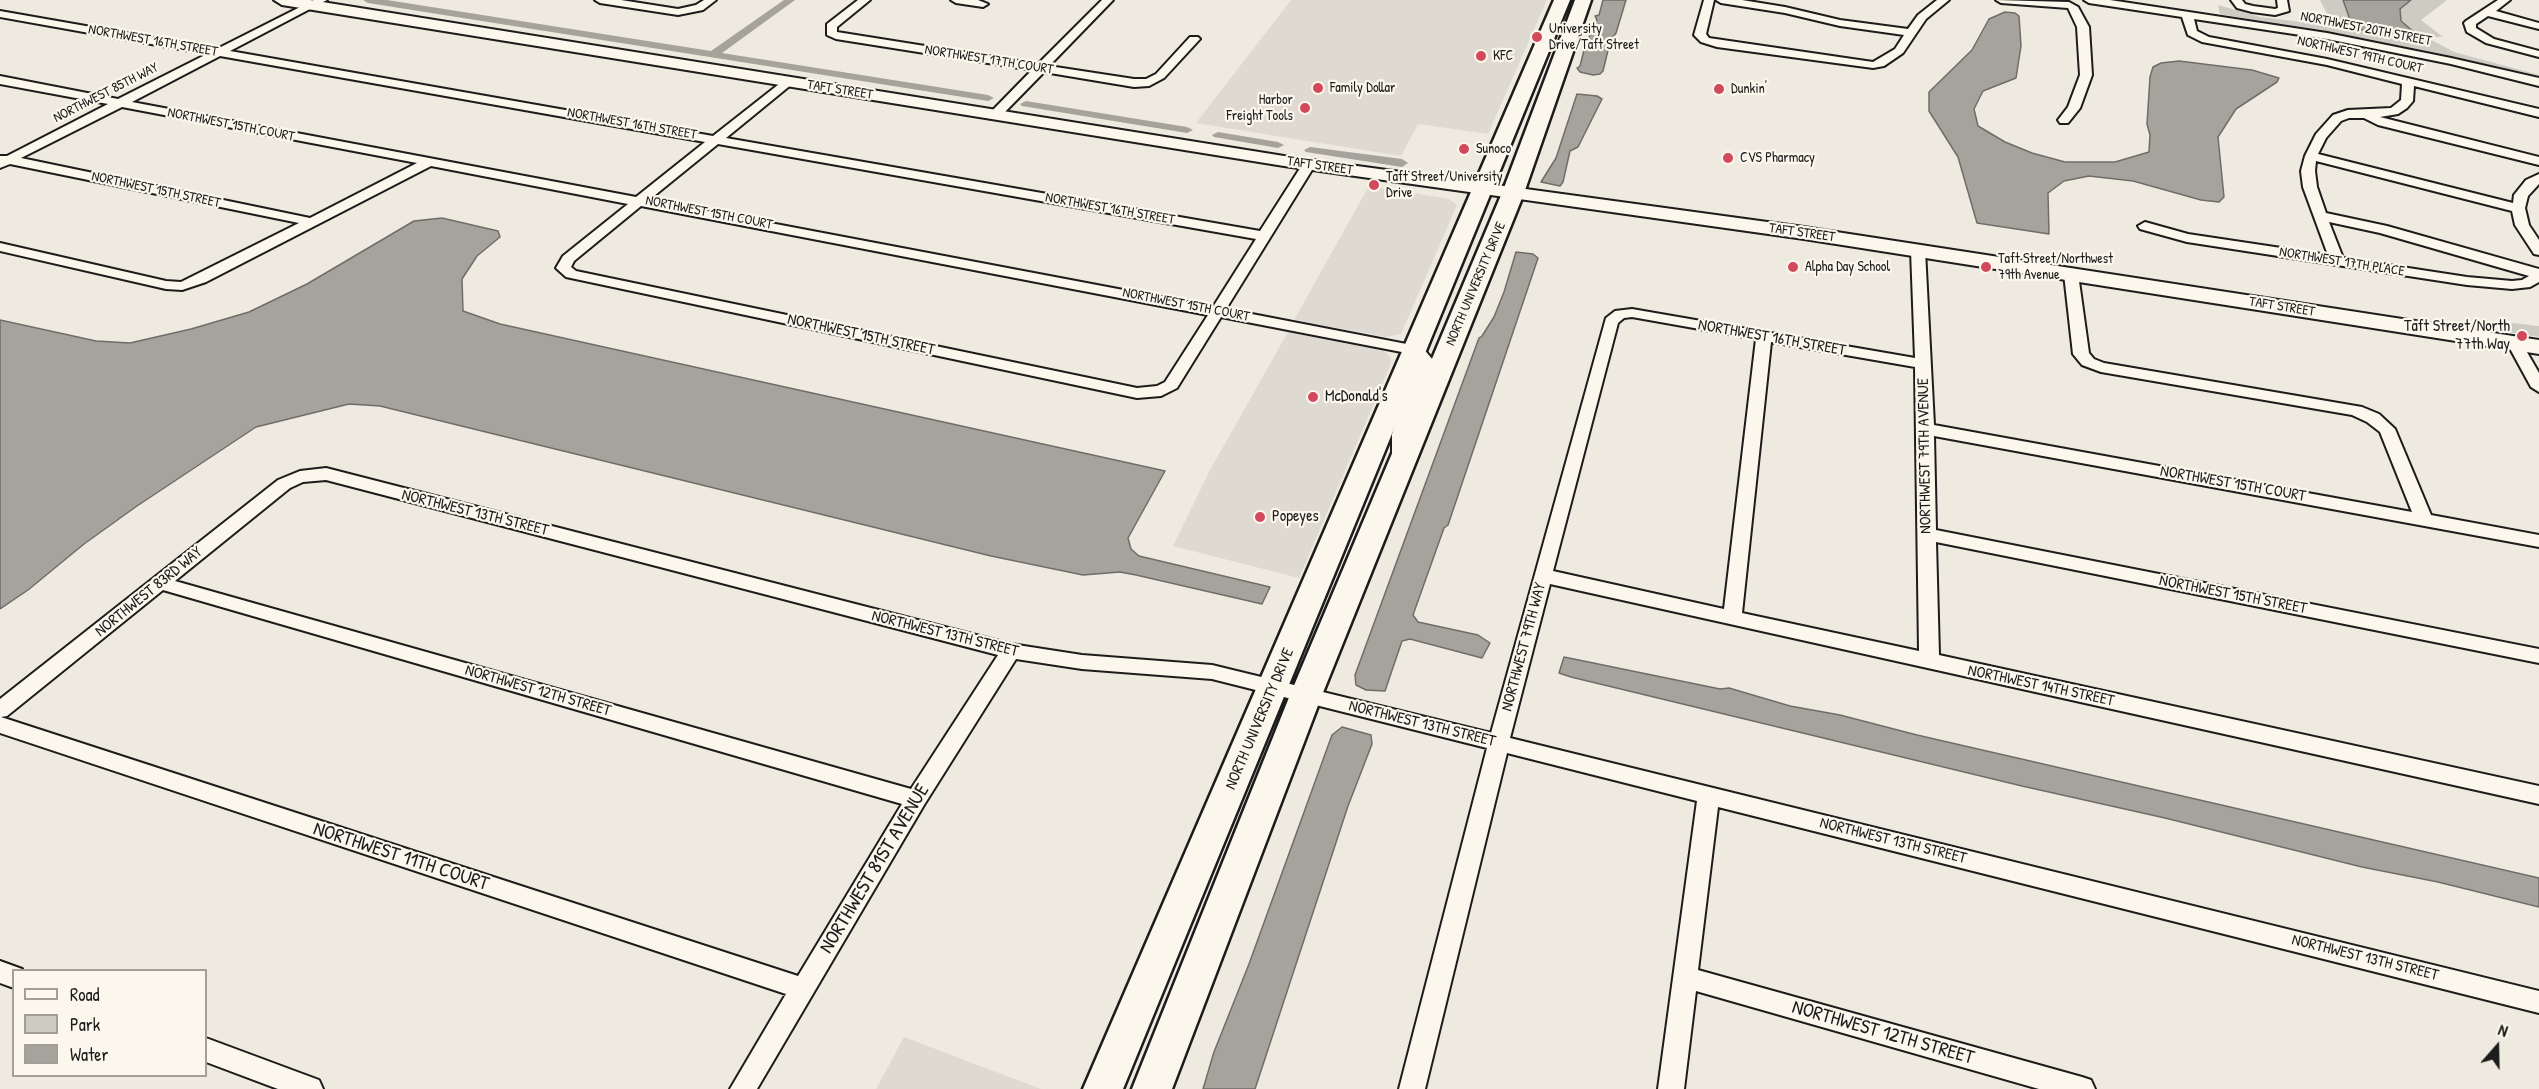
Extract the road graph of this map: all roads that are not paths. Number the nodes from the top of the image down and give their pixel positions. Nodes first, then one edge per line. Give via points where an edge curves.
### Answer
1 (282, 0) edge
2 (600, 0) edge
3 (711, 0) edge
4 (865, 0) edge
5 (956, 0) edge
6 (1108, 0) edge
7 (1562, 0) edge
8 (1584, 0) edge
9 (1709, 0) edge
10 (1721, 0) edge
11 (1944, 0) edge
12 (2001, 0) edge
13 (2236, 0) edge
14 (2282, 0) edge
15 (2505, 0) edge
16 (317, 2) edge
17 (2066, 3) edge
18 (983, 4) dead end
19 (2089, 4) edge
20 (2487, 12) junction
21 (0, 14) edge
22 (2187, 15) junction
23 (2539, 26) edge
24 (2083, 27) junction
25 (1910, 33) junction
26 (1194, 39) dead end
27 (219, 52) junction
28 (2539, 54) edge
29 (1040, 68) junction
30 (0, 80) edge
31 (788, 81) junction
32 (2408, 82) junction
33 (2539, 82) edge
34 (120, 104) junction
35 (2539, 113) edge
36 (2364, 114) junction
37 (996, 115) junction
38 (2064, 120) dead end
39 (716, 139) junction
40 (2311, 156) junction
41 (3, 161) edge
42 (2539, 161) edge
43 (429, 162) junction
44 (1309, 165) junction
45 (2539, 178) edge
46 (1484, 189) junction
47 (1513, 193) junction
48 (640, 200) junction
49 (2518, 208) junction
50 (2320, 216) junction
51 (312, 222) junction
52 (2145, 225) dead end
53 (1263, 236) junction
54 (0, 248) edge
55 (1918, 250) junction
56 (2539, 251) edge
57 (2337, 262) junction
58 (2071, 274) junction
59 (2539, 275) edge
60 (1217, 312) junction
61 (1620, 314) joint
62 (1764, 337) junction
63 (2515, 343) junction
64 (2539, 347) edge
65 (1417, 350) junction
66 (1923, 364) junction
67 (2539, 387) edge
68 (1926, 429) junction
69 (1400, 465) junction
70 (300, 477) joint
71 (2423, 518) junction
72 (1926, 534) junction
73 (2539, 541) edge
74 (1544, 576) junction
75 (160, 583) junction
76 (1732, 617) junction
77 (1011, 651) junction
78 (2539, 656) edge
79 (1929, 661) junction
80 (1290, 691) junction
81 (0, 710) edge
82 (0, 725) edge
83 (1499, 743) junction
84 (1709, 795) junction
85 (2539, 795) edge
86 (916, 799) junction
87 (1685, 977) junction
88 (802, 988) junction
89 (2539, 1002) edge
90 (207, 1050) edge
91 (310, 1089) edge
92 (743, 1089) edge
93 (1103, 1089) edge
94 (1152, 1089) edge
95 (1412, 1089) edge
96 (1671, 1089) edge
97 (2082, 1089) edge

1 - 16 street, TAFT STREET
2 - 3 street via 678,12 690,11
4 - 29 street, NORTHWEST 17TH COURT via 831,26 831,33
5 - 18 street
6 - 29 street
7 - 46 main road, NORTH UNIVERSITY DRIVE
8 - 47 main road, NORTH UNIVERSITY DRIVE
9 - 25 street via 1700,35 1717,44 1874,65 1899,51
10 - 25 street
11 - 25 street via 1922,17
12 - 17 street
13 - 14 street via 2241,6 2266,12 2283,11
15 - 20 street
16 - 27 street, NORTHWEST 85TH WAY
16 - 31 street, TAFT STREET
17 - 19 street, NORTHWEST 20TH STREET
17 - 24 street
19 - 22 street, NORTHWEST 20TH STREET
19 - 24 street
20 - 23 street
20 - 28 street via 2470,23 2471,30 2490,41
21 - 27 street, NORTHWEST 16TH STREET
22 - 32 street, NORTHWEST 19TH COURT via 2192,33 2206,40 2309,58
22 - 33 street, NORTHWEST 20TH STREET via 2361,43
24 - 38 street via 2086,75 2074,108
26 - 29 street, NORTHWEST 17TH COURT via 1160,76 1149,82
27 - 34 street, NORTHWEST 85TH WAY
27 - 39 street, NORTHWEST 16TH STREET
29 - 37 street
30 - 34 street, NORTHWEST 15TH COURT
31 - 37 street, TAFT STREET
31 - 39 street
32 - 35 street, NORTHWEST 19TH COURT
32 - 36 street via 2407,101 2403,105 2394,111
34 - 41 street, NORTHWEST 85TH WAY
34 - 43 street, NORTHWEST 15TH COURT
36 - 40 street via 2337,118 2320,137
36 - 42 street via 2382,122
37 - 44 street, TAFT STREET
39 - 48 street
39 - 53 street, NORTHWEST 16TH STREET
40 - 49 street
40 - 50 street via 2310,187
41 - 51 street, NORTHWEST 15TH STREET
43 - 48 street, NORTHWEST 15TH COURT
43 - 51 street
44 - 46 street, TAFT STREET
44 - 53 street
45 - 49 street via 2521,195
46 - 47 street, TAFT STREET
46 - 65 main road, NORTH UNIVERSITY DRIVE
47 - 55 street, TAFT STREET
47 - 69 main road, NORTH UNIVERSITY DRIVE
48 - 60 street, NORTHWEST 15TH COURT
48 - 60 street, NORTHWEST 15TH STREET via 568,259 563,268 571,274 1137,393 1161,391 1171,385
49 - 56 street via 2522,225
50 - 57 street
50 - 59 street via 2382,229
51 - 54 street via 182,286
52 - 57 street, NORTHWEST 17TH PLACE via 2187,238
53 - 60 street
55 - 58 street, TAFT STREET
55 - 66 street, NORTHWEST 79TH AVENUE
57 - 59 street, NORTHWEST 17TH PLACE via 2500,285 2525,284
58 - 63 street, TAFT STREET
58 - 71 street via 2081,354 2088,362 2356,411 2373,418 2387,429
60 - 65 street, NORTHWEST 15TH COURT
61 - 62 street, NORTHWEST 16TH STREET
61 - 74 street, NORTHWEST 79TH WAY via 1611,321
62 - 66 street, NORTHWEST 16TH STREET
62 - 76 street
63 - 64 street, TAFT STREET
63 - 67 street
65 - 69 street, NORTH UNIVERSITY DRIVE via 1425,360 1401,434
65 - 80 main road, NORTH UNIVERSITY DRIVE via 1368,458
66 - 68 street, NORTHWEST 79TH AVENUE
68 - 71 street, NORTHWEST 15TH COURT
68 - 72 street, NORTHWEST 79TH AVENUE
69 - 80 main road, NORTH UNIVERSITY DRIVE
70 - 75 street, NORTHWEST 83RD WAY via 284,484
70 - 77 street, NORTHWEST 13TH STREET via 326,474
71 - 73 street, NORTHWEST 15TH COURT
72 - 78 street, NORTHWEST 15TH STREET
72 - 79 street, NORTHWEST 79TH AVENUE
74 - 76 street, NORTHWEST 14TH STREET
74 - 83 street, NORTHWEST 79TH WAY
75 - 81 street, NORTHWEST 83RD WAY
75 - 86 street, NORTHWEST 12TH STREET
76 - 79 street, NORTHWEST 14TH STREET
77 - 80 street, NORTHWEST 13TH STREET via 1082,662 1212,672
77 - 86 street, NORTHWEST 81ST AVENUE
79 - 85 street, NORTHWEST 14TH STREET
80 - 83 street, NORTHWEST 13TH STREET
80 - 93 main road, NORTH UNIVERSITY DRIVE
80 - 94 main road, NORTH UNIVERSITY DRIVE
82 - 88 street, NORTHWEST 11TH COURT
83 - 84 street, NORTHWEST 13TH STREET
83 - 95 street, NORTHWEST 79TH WAY
84 - 87 street
84 - 89 street, NORTHWEST 13TH STREET
86 - 88 street, NORTHWEST 81ST AVENUE
87 - 96 street
87 - 97 street, NORTHWEST 12TH STREET
88 - 92 street, NORTHWEST 81ST AVENUE
90 - 91 street

